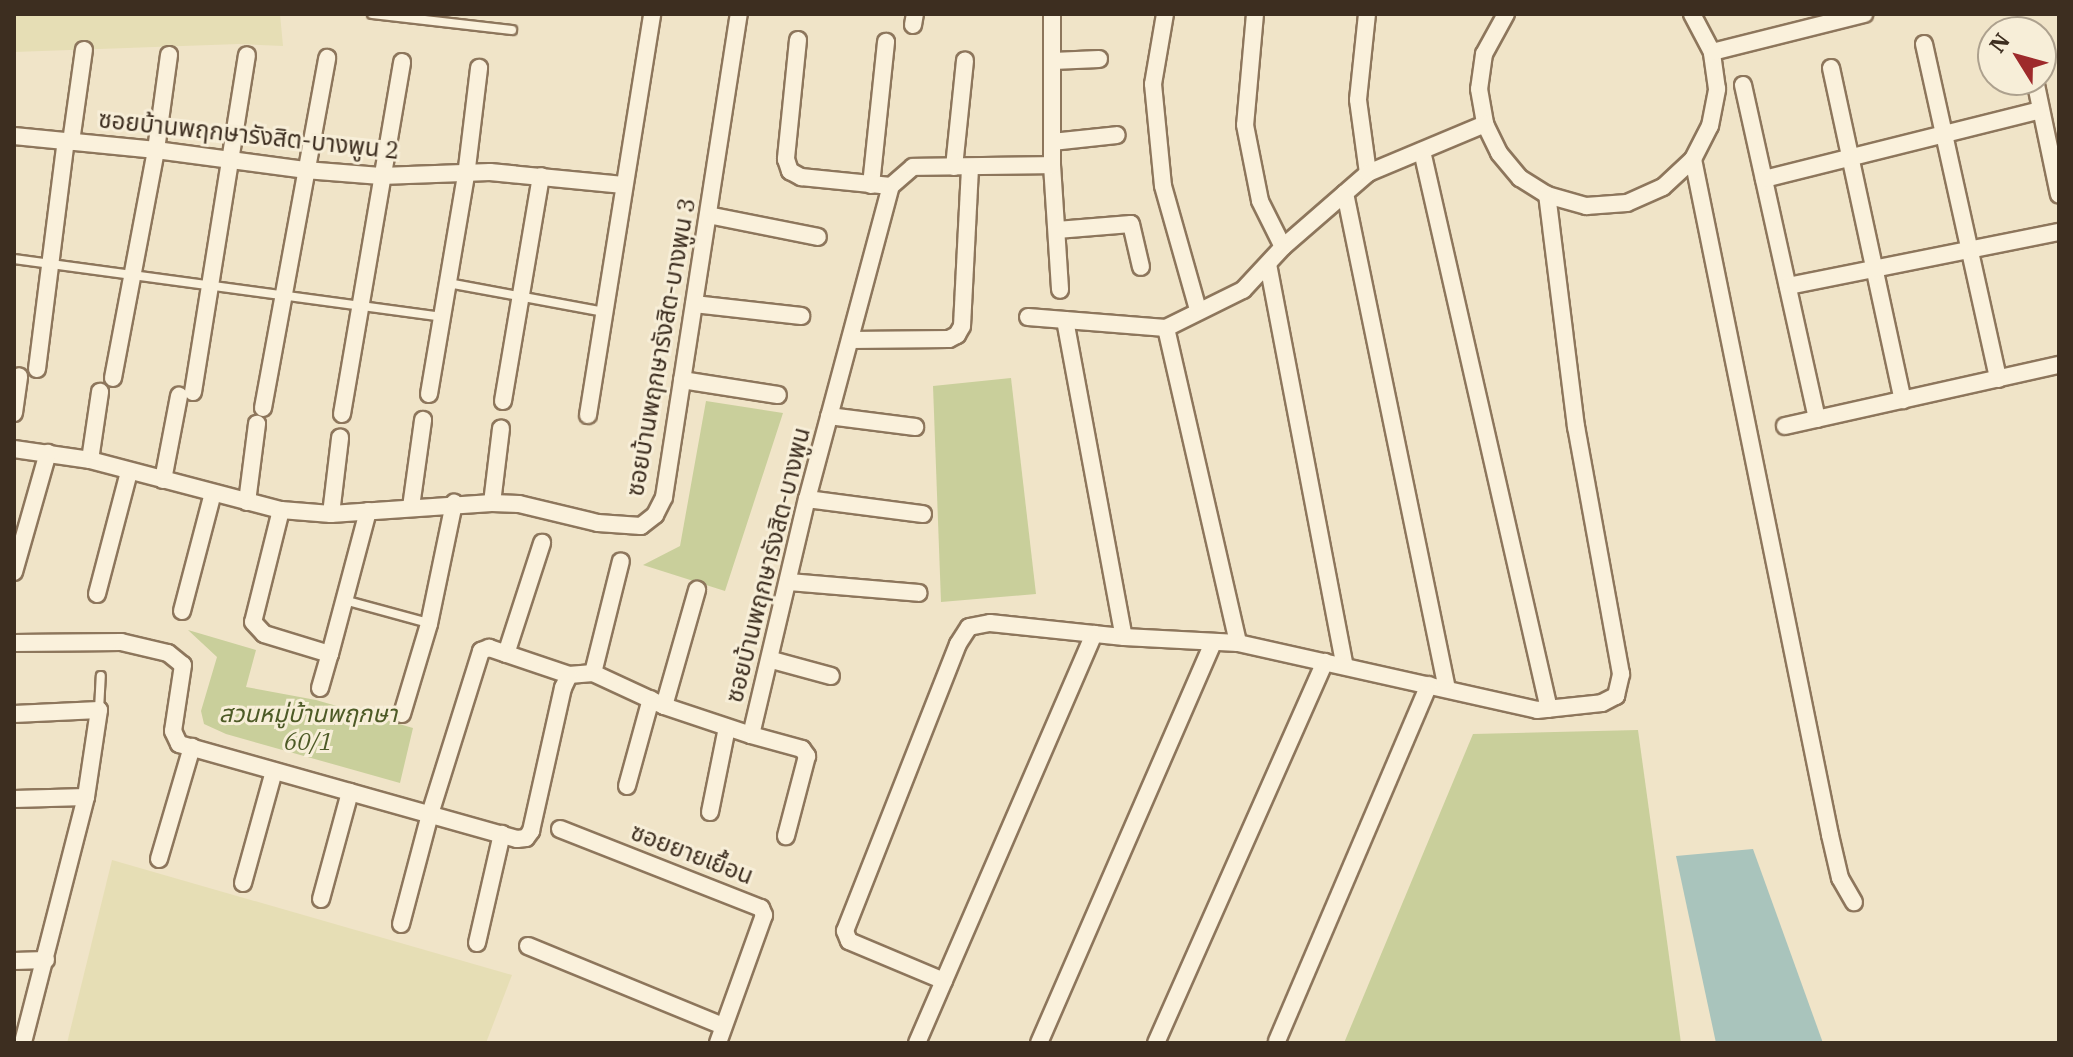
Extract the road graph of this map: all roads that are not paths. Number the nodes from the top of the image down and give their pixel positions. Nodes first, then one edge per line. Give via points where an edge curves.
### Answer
1 (372, 14) edge
2 (652, 14) edge
3 (739, 14) edge
4 (1052, 14) edge
5 (1165, 14) edge
6 (1255, 14) edge
7 (1367, 14) edge
8 (1692, 14) edge
9 (1864, 14) edge
10 (1501, 16) edge
11 (1816, 20) edge
12 (512, 30) dead end
13 (798, 40) dead end
14 (886, 42) dead end
15 (1924, 44) dead end
16 (84, 50) dead end
17 (1712, 52) junction
18 (169, 55) dead end
19 (247, 55) dead end
20 (327, 58) dead end
21 (1099, 59) dead end
22 (965, 61) dead end
23 (1053, 61) junction
24 (402, 62) dead end
25 (479, 68) dead end
26 (1831, 68) dead end
27 (1743, 85) dead end
28 (2038, 96) edge
29 (2041, 110) junction
30 (1485, 124) junction
31 (1944, 134) junction
32 (1117, 135) dead end
33 (14, 136) edge
34 (69, 142) junction
35 (1052, 142) junction
36 (156, 150) junction
37 (1422, 151) junction
38 (1851, 158) junction
39 (1693, 159) junction
40 (230, 160) junction
41 (1052, 165) junction
42 (962, 167) junction
43 (305, 170) junction
44 (1368, 173) junction
45 (381, 176) junction
46 (466, 176) junction
47 (541, 176) junction
48 (1764, 179) junction
49 (623, 185) junction
50 (871, 185) junction
51 (891, 186) junction
52 (1345, 193) junction
53 (1547, 195) junction
54 (2059, 195) edge
55 (708, 215) junction
56 (1057, 230) junction
57 (2059, 232) edge
58 (818, 237) dead end
59 (1283, 247) junction
60 (1969, 250) junction
61 (14, 259) edge
62 (50, 264) junction
63 (1268, 264) junction
64 (1141, 267) dead end
65 (1875, 268) junction
66 (133, 275) junction
67 (448, 283) junction
68 (210, 286) junction
69 (1788, 286) junction
70 (1060, 290) dead end
71 (286, 296) junction
72 (521, 296) junction
73 (694, 304) junction
74 (361, 306) junction
75 (1198, 310) junction
76 (604, 312) junction
77 (801, 316) dead end
78 (442, 317) junction
79 (1028, 317) dead end
80 (1065, 320) junction
81 (1166, 328) junction
82 (850, 340) junction
83 (2059, 365) edge
84 (37, 369) dead end
85 (19, 376) dead end
86 (113, 378) dead end
87 (1998, 379) junction
88 (682, 380) junction
89 (100, 392) dead end
90 (429, 394) dead end
91 (778, 395) dead end
92 (1903, 400) junction
93 (503, 401) dead end
94 (263, 408) dead end
95 (14, 413) edge
96 (342, 414) dead end
97 (588, 415) dead end
98 (829, 416) junction
99 (1817, 419) junction
100 (423, 420) dead end
101 (257, 424) dead end
102 (1785, 426) dead end
103 (915, 427) dead end
104 (501, 429) dead end
105 (340, 438) dead end
106 (14, 449) edge
107 (48, 453) junction
108 (90, 460) junction
109 (129, 472) junction
110 (163, 480) junction
111 (213, 493) junction
112 (807, 499) junction
113 (247, 502) junction
114 (454, 503) junction
115 (492, 503) junction
116 (411, 507) junction
117 (281, 510) junction
118 (368, 511) junction
119 (331, 514) junction
120 (923, 514) dead end
121 (542, 543) dead end
122 (621, 561) dead end
123 (14, 572) edge
124 (789, 582) junction
125 (697, 590) dead end
126 (919, 593) dead end
127 (97, 594) dead end
128 (344, 600) junction
129 (182, 611) dead end
130 (429, 624) junction
131 (1094, 634) junction
132 (1124, 637) junction
133 (1213, 642) junction
134 (14, 643) edge
135 (1238, 643) junction
136 (330, 654) junction
137 (506, 654) junction
138 (772, 660) junction
139 (1325, 662) junction
140 (1345, 666) junction
141 (593, 673) junction
142 (569, 675) junction
143 (101, 676) dead end
144 (831, 676) dead end
145 (1429, 685) junction
146 (320, 688) dead end
147 (1447, 689) junction
148 (658, 702) junction
149 (1549, 709) junction
150 (99, 710) junction
151 (14, 714) edge
152 (402, 714) dead end
153 (727, 728) junction
154 (751, 735) junction
155 (192, 747) junction
156 (274, 771) junction
157 (627, 786) dead end
158 (350, 792) junction
159 (86, 797) junction
160 (14, 799) edge
161 (710, 812) dead end
162 (430, 814) junction
163 (560, 829) dead end
164 (502, 834) junction
165 (786, 836) dead end
166 (159, 859) dead end
167 (243, 883) dead end
168 (321, 899) dead end
169 (1854, 902) dead end
170 (401, 924) dead end
171 (477, 943) dead end
172 (528, 946) dead end
173 (46, 960) junction
174 (14, 961) edge
175 (944, 981) junction
176 (723, 1026) junction
177 (1277, 1041) dead end
178 (23, 1043) edge
179 (718, 1043) edge
180 (917, 1043) edge
181 (1039, 1043) edge
182 (1156, 1043) edge

1 - 12 lane
2 - 49 street
3 - 55 street, ซอยบ้านพฤกษารังสิต-บางพูน 3
4 - 23 street
5 - 75 street via 1153,84 1163,186
6 - 59 street via 1245,125 1260,201
7 - 44 street via 1358,100
8 - 17 street
9 - 11 street
10 - 30 street via 1484,54 1479,89
11 - 17 street
13 - 50 street via 786,159 790,171 801,177
14 - 50 street
15 - 31 street
16 - 34 street
17 - 39 street via 1717,89 1710,126
18 - 36 street
19 - 40 street
20 - 43 street
21 - 23 street
22 - 42 street
23 - 35 street
24 - 45 street
25 - 46 street
26 - 38 street
27 - 48 street
28 - 29 street
29 - 31 street
29 - 54 street
30 - 37 street
30 - 53 street via 1499,153 1520,178
31 - 38 street
31 - 60 street
32 - 35 street
33 - 34 street, ซอยบ้านพฤกษารังสิต-บางพูน 2
34 - 36 street, ซอยบ้านพฤกษารังสิต-บางพูน 2
34 - 62 street
35 - 41 street
36 - 40 street, ซอยบ้านพฤกษารังสิต-บางพูน 2
36 - 66 street
37 - 44 street
37 - 149 street
38 - 48 street
38 - 65 street
39 - 53 street via 1663,187 1627,203 1586,206
39 - 169 street via 1830,835 1840,878
40 - 43 street, ซอยบ้านพฤกษารังสิต-บางพูน 2
40 - 68 street
41 - 42 street
41 - 56 street
42 - 51 street via 913,167
42 - 82 street via 962,326 957,335
43 - 45 street, ซอยบ้านพฤกษารังสิต-บางพูน 2
43 - 71 street
44 - 52 street
45 - 46 street, ซอยบ้านพฤกษารังสิต-บางพูน 2
45 - 74 street
46 - 47 street, ซอยบ้านพฤกษารังสิต-บางพูน 2
46 - 67 street
47 - 49 street, ซอยบ้านพฤกษารังสิต-บางพูน 2
47 - 72 street
48 - 69 street
49 - 76 street
50 - 51 street
51 - 82 street, ซอยบ้านพฤกษารังสิต-บางพูน
52 - 59 street
52 - 147 street
53 - 149 street via 1576,427 1621,674 1616,696 1609,702
55 - 58 street
55 - 73 street, ซอยบ้านพฤกษารังสิต-บางพูน 3
56 - 64 street via 1131,224
56 - 70 street
57 - 60 street
59 - 63 street
60 - 65 street
60 - 87 street
61 - 62 lane
62 - 66 lane
62 - 84 street
63 - 75 street via 1243,290
63 - 140 street
65 - 69 street
65 - 92 street
66 - 68 lane
66 - 86 street
67 - 72 lane
67 - 78 street
68 - 71 lane
68 - 110 street
69 - 99 street
71 - 74 lane
71 - 94 street
72 - 76 lane
72 - 93 street
73 - 77 street
73 - 88 street, ซอยบ้านพฤกษารังสิต-บางพูน 3
74 - 78 lane
74 - 96 street
75 - 81 street
76 - 97 street
78 - 90 street
79 - 80 street
80 - 81 street
80 - 132 street
81 - 135 street
82 - 98 street, ซอยบ้านพฤกษารังสิต-บางพูน
83 - 87 street
85 - 95 street
87 - 92 street
88 - 91 street
88 - 115 street, ซอยบ้านพฤกษารังสิต-บางพูน 3 via 664,497 655,515 641,526
89 - 108 street
92 - 99 street
98 - 103 street
98 - 112 street, ซอยบ้านพฤกษารังสิต-บางพูน
99 - 102 street
100 - 116 street
101 - 113 street
104 - 115 street
105 - 119 street
106 - 107 street, ซอยบ้านพฤกษารังสิต-บางพูน 3
107 - 108 street, ซอยบ้านพฤกษารังสิต-บางพูน 3
107 - 123 street
108 - 109 street, ซอยบ้านพฤกษารังสิต-บางพูน 3
109 - 110 street, ซอยบ้านพฤกษารังสิต-บางพูน 3
109 - 127 street
110 - 111 street, ซอยบ้านพฤกษารังสิต-บางพูน 3
111 - 113 street, ซอยบ้านพฤกษารังสิต-บางพูน 3
111 - 129 street
112 - 120 street
112 - 124 street, ซอยบ้านพฤกษารังสิต-บางพูน
113 - 117 street, ซอยบ้านพฤกษารังสิต-บางพูน 3
114 - 115 street, ซอยบ้านพฤกษารังสิต-บางพูน 3
114 - 116 street, ซอยบ้านพฤกษารังสิต-บางพูน 3
114 - 130 street
116 - 118 street, ซอยบ้านพฤกษารังสิต-บางพูน 3
117 - 119 street, ซอยบ้านพฤกษารังสิต-บางพูน 3
117 - 136 street via 253,622 264,634
118 - 119 street, ซอยบ้านพฤกษารังสิต-บางพูน 3
118 - 128 street
121 - 137 street
122 - 141 street
124 - 126 street
124 - 138 street, ซอยบ้านพฤกษารังสิต-บางพูน
125 - 148 street
128 - 130 lane
128 - 136 street
130 - 152 street
131 - 132 street
131 - 175 street
131 - 175 street via 990,623 969,627 958,644 845,931 849,941
132 - 133 street
133 - 135 street
133 - 181 street
134 - 155 street via 121,642 168,653 183,665 173,731 179,744
135 - 139 street
136 - 146 street
137 - 142 street
137 - 162 street via 481,651
138 - 144 street
138 - 154 street, ซอยบ้านพฤกษารังสิต-บางพูน
139 - 140 street
139 - 182 street
140 - 145 street
141 - 142 street, ซอยบ้านพฤกษารังสิต-บางพูน
141 - 148 street, ซอยบ้านพฤกษารังสิต-บางพูน
142 - 164 street via 531,831 526,838
143 - 150 lane
145 - 147 street
145 - 177 street
147 - 149 street via 1515,707
148 - 153 street, ซอยบ้านพฤกษารังสิต-บางพูน
148 - 157 street
150 - 151 street
150 - 159 street
153 - 154 street, ซอยบ้านพฤกษารังสิต-บางพูน
153 - 161 street
154 - 165 street via 802,749 807,756
155 - 156 street
155 - 166 street
156 - 158 street
156 - 167 street
158 - 162 street
158 - 168 street
159 - 160 street
159 - 173 street
162 - 164 street
162 - 170 street
163 - 176 street, ซอยยายเยื้อน via 761,908 764,915
164 - 171 street
172 - 176 street
173 - 174 street
173 - 178 street
175 - 180 street
176 - 179 street, ซอยยายเยื้อน

